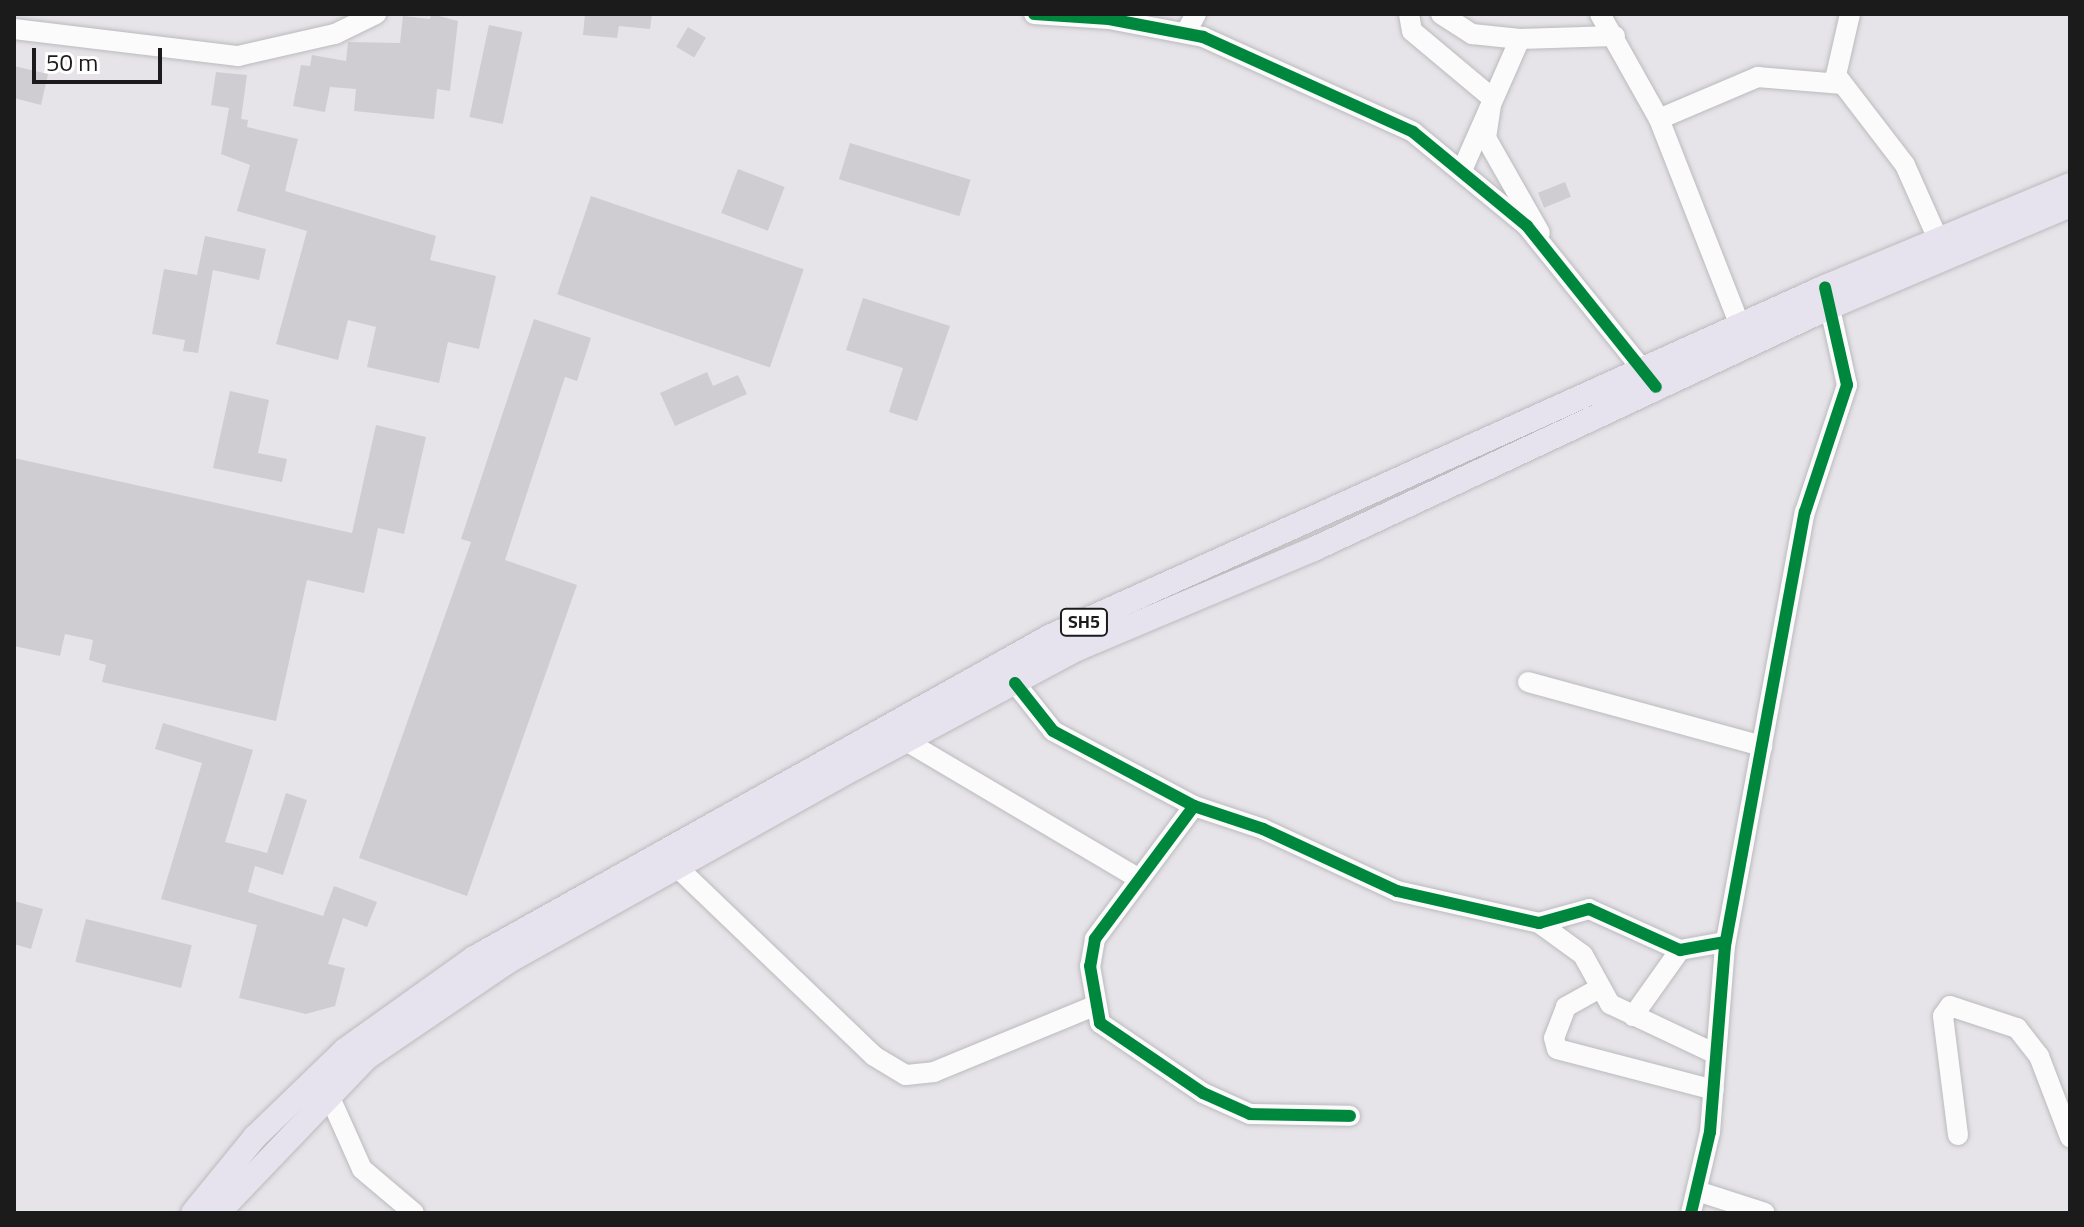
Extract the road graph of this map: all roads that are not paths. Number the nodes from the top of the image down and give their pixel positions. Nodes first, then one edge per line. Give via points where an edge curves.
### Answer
1 (376, 14) edge
2 (1034, 14) edge
3 (1409, 14) edge
4 (1441, 14) edge
5 (1600, 14) edge
6 (1850, 14) edge
7 (1191, 23) edge
8 (14, 29) edge
9 (1615, 36) junction
10 (1520, 39) junction
11 (1842, 84) junction
12 (1492, 98) junction
13 (1659, 119) junction
14 (1463, 168) junction
15 (2070, 185) edge
16 (2070, 205) edge
17 (1938, 239) junction
18 (1546, 246) junction
19 (1827, 297) junction
20 (1740, 326) junction
21 (1650, 378) junction
22 (1528, 682) dead end
23 (1015, 683) junction
24 (906, 741) junction
25 (1762, 746) junction
26 (1194, 806) junction
27 (677, 867) junction
28 (1139, 879) junction
29 (576, 911) junction
30 (1539, 923) junction
31 (1725, 942) junction
32 (1680, 950) junction
33 (1598, 989) junction
34 (1094, 1006) junction
35 (1633, 1016) junction
36 (1716, 1054) junction
37 (1714, 1090) junction
38 (328, 1093) junction
39 (1350, 1116) dead end
40 (1958, 1135) dead end
41 (2070, 1137) edge
42 (1697, 1191) junction
43 (193, 1213) edge
44 (218, 1213) edge
45 (414, 1213) edge
46 (1691, 1213) edge
47 (1765, 1213) edge

1 - 8 street via 335,34 238,56
2 - 7 street
3 - 12 street via 1412,31
4 - 10 street via 1464,32
5 - 9 street
6 - 11 street via 1835,65
7 - 14 street via 1413,132
9 - 10 street
9 - 13 street
10 - 12 street
11 - 13 street via 1758,77
11 - 17 street via 1905,165
12 - 14 street
12 - 18 street via 1486,138
13 - 20 street
14 - 18 street
15 - 17 main road, SH5
16 - 19 main road, SH5
17 - 19 main road, SH5
18 - 21 street
19 - 20 main road, SH5
19 - 21 main road, SH5
19 - 25 street via 1847,385 1805,512
20 - 21 main road, SH5
21 - 23 main road, SH5
21 - 29 main road, SH5 via 1049,637
22 - 25 street
23 - 24 main road, SH5
23 - 26 street via 1053,731
24 - 27 main road, SH5
24 - 28 street
25 - 31 street
26 - 28 street
26 - 30 street via 1263,829 1397,891
27 - 29 main road, SH5
27 - 34 street via 874,1056 906,1075 934,1072
28 - 34 street via 1090,952
29 - 38 main road, SH5 via 358,1064
29 - 43 main road, SH5 via 474,958 345,1050 255,1137
30 - 32 street via 1589,909
30 - 33 street via 1583,955
31 - 32 street
31 - 36 street
32 - 35 street
33 - 35 street
33 - 37 street via 1566,1007 1554,1038 1557,1049
34 - 39 street via 1100,1023 1118,1039 1203,1093 1250,1114
35 - 36 street
36 - 37 street
37 - 42 street
38 - 44 main road, SH5
38 - 45 street via 362,1169
40 - 41 street via 1943,1016 1950,1006 2017,1028 2039,1056
42 - 46 street
42 - 47 street

